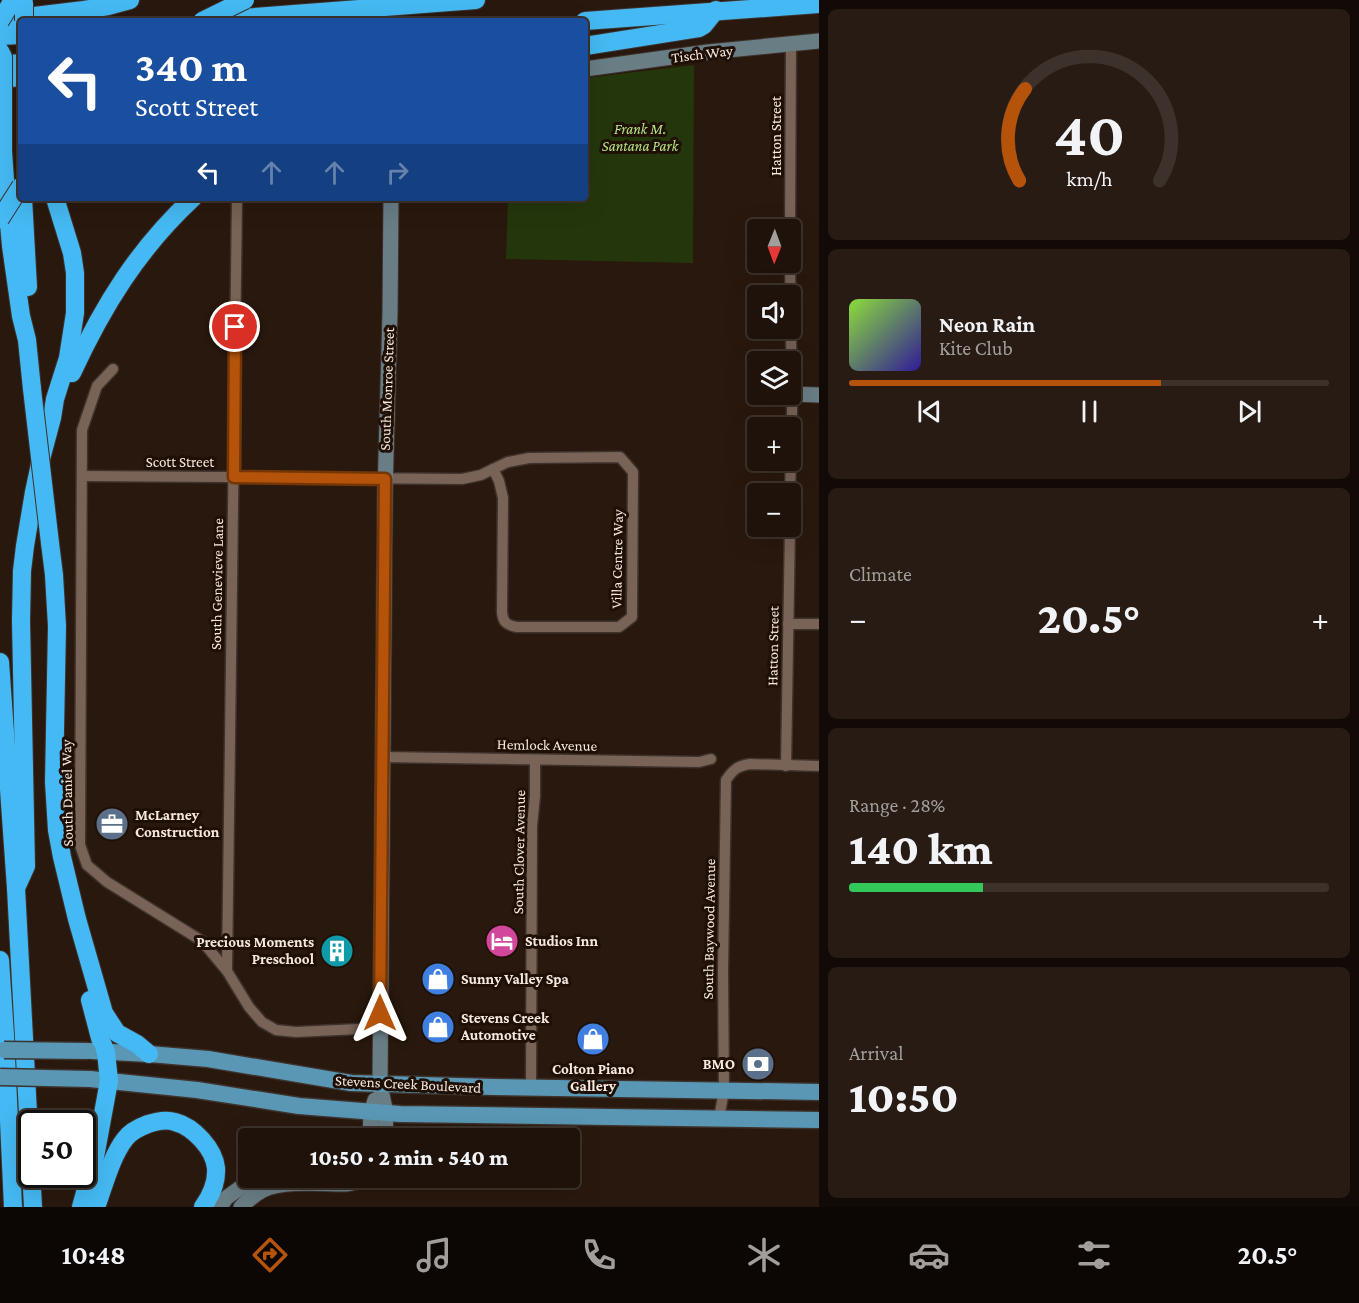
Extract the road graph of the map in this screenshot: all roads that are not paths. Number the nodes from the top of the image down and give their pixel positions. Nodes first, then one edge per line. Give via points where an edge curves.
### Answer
1 (130, 0) edge
2 (245, 0) edge
3 (476, 0) edge
4 (819, 4) edge
5 (21, 6) edge
6 (716, 10) junction
7 (208, 18) edge
8 (241, 18) edge
9 (0, 20) edge
10 (588, 21) edge
11 (18, 35) edge
12 (0, 36) edge
13 (819, 41) edge
14 (791, 43) junction
15 (588, 46) edge
16 (0, 51) edge
17 (18, 63) edge
18 (0, 65) edge
19 (588, 69) edge
20 (18, 79) edge
21 (2, 87) edge
22 (18, 191) edge
23 (23, 201) edge
24 (56, 201) edge
25 (190, 201) edge
26 (237, 201) edge
27 (391, 201) edge
28 (0, 219) edge
29 (790, 219) edge
30 (790, 273) edge
31 (27, 340) junction
32 (791, 351) edge
33 (113, 369) dead end
34 (801, 394) edge
35 (819, 395) edge
36 (791, 405) edge
37 (52, 418) junction
38 (493, 469) junction
39 (82, 476) junction
40 (234, 477) junction
41 (385, 479) junction
42 (790, 483) edge
43 (790, 537) edge
44 (788, 624) junction
45 (819, 624) edge
46 (0, 662) edge
47 (382, 758) junction
48 (711, 759) dead end
49 (535, 760) junction
50 (786, 766) junction
51 (819, 766) edge
52 (16, 888) junction
53 (70, 896) junction
54 (0, 960) edge
55 (227, 971) junction
56 (380, 1028) junction
57 (0, 1050) edge
58 (97, 1052) junction
59 (149, 1054) junction
60 (0, 1077) edge
61 (109, 1081) junction
62 (380, 1085) junction
63 (531, 1088) junction
64 (724, 1091) junction
65 (819, 1092) edge
66 (378, 1112) junction
67 (725, 1118) junction
68 (5, 1119) edge
69 (819, 1120) edge
70 (373, 1128) edge
71 (382, 1128) edge
72 (240, 1188) edge
73 (269, 1188) edge
74 (13, 1207) edge
75 (33, 1207) edge
76 (81, 1207) edge
77 (96, 1207) edge
78 (202, 1207) edge
79 (220, 1207) edge
80 (241, 1207) edge

1 - 9 highway
2 - 7 highway, bridge
3 - 8 highway
4 - 6 highway
5 - 9 highway, bridge
6 - 10 highway
6 - 15 highway via 699,28
11 - 12 highway
13 - 14 main road, Tisch Way
14 - 19 main road, Tisch Way
14 - 29 street, Hatton Street
16 - 21 highway, bridge
17 - 18 highway
20 - 21 highway
21 - 31 highway via 5,189
22 - 28 highway, bridge
23 - 31 highway
24 - 37 highway via 72,253 76,292 68,358
25 - 37 highway via 137,258 123,279 82,350
26 - 40 street, South Genevieve Lane
27 - 41 main road, South Monroe Street
30 - 32 street
31 - 53 highway, bridge via 54,575 55,807
33 - 39 street, South Daniel Way via 97,386 82,430
34 - 35 main road
36 - 42 street
37 - 52 highway via 34,492 22,571 27,866
38 - 38 street, Villa Centre Way via 529,458 620,457 633,472 632,616 619,627 517,627 505,623 503,498
38 - 41 street, Villa Centre Way via 462,480
39 - 40 street, Scott Street
39 - 55 street, South Daniel Way via 80,845 87,865 107,882 202,941
40 - 41 street, Scott Street
40 - 55 street, South Genevieve Lane
41 - 47 main road, South Monroe Street
43 - 44 street, Hatton Street
44 - 45 street
44 - 50 street, Hatton Street
46 - 52 highway
47 - 49 street, Hemlock Avenue
47 - 56 main road, South Monroe Street
48 - 49 street, Hemlock Avenue
49 - 63 street, South Clover Avenue
50 - 51 street
50 - 64 street, South Baywood Avenue via 740,765 726,780
52 - 75 highway
53 - 58 highway via 70,922 100,1038
53 - 59 highway via 104,1013 117,1033
54 - 68 highway
55 - 56 street, South Daniel Way via 249,1007 276,1030
56 - 62 main road, South Monroe Street
57 - 58 main road, Stevens Creek Boulevard, bridge
58 - 59 main road, Stevens Creek Boulevard
58 - 61 highway
59 - 62 main road, Stevens Creek Boulevard
60 - 61 main road, Stevens Creek Boulevard, bridge
61 - 66 main road, Stevens Creek Boulevard via 299,1106
61 - 76 highway
62 - 63 main road, Stevens Creek Boulevard
62 - 66 main road, South Monroe Street
63 - 64 main road, Stevens Creek Boulevard
64 - 65 main road, Stevens Creek Boulevard
64 - 67 street, South Baywood Avenue
66 - 67 main road, Stevens Creek Boulevard
66 - 70 main road
66 - 71 main road
67 - 69 main road, Stevens Creek Boulevard
68 - 74 highway
72 - 79 main road
73 - 80 main road
77 - 78 highway via 127,1137 141,1126 164,1120 187,1127 208,1147 216,1168 213,1189

